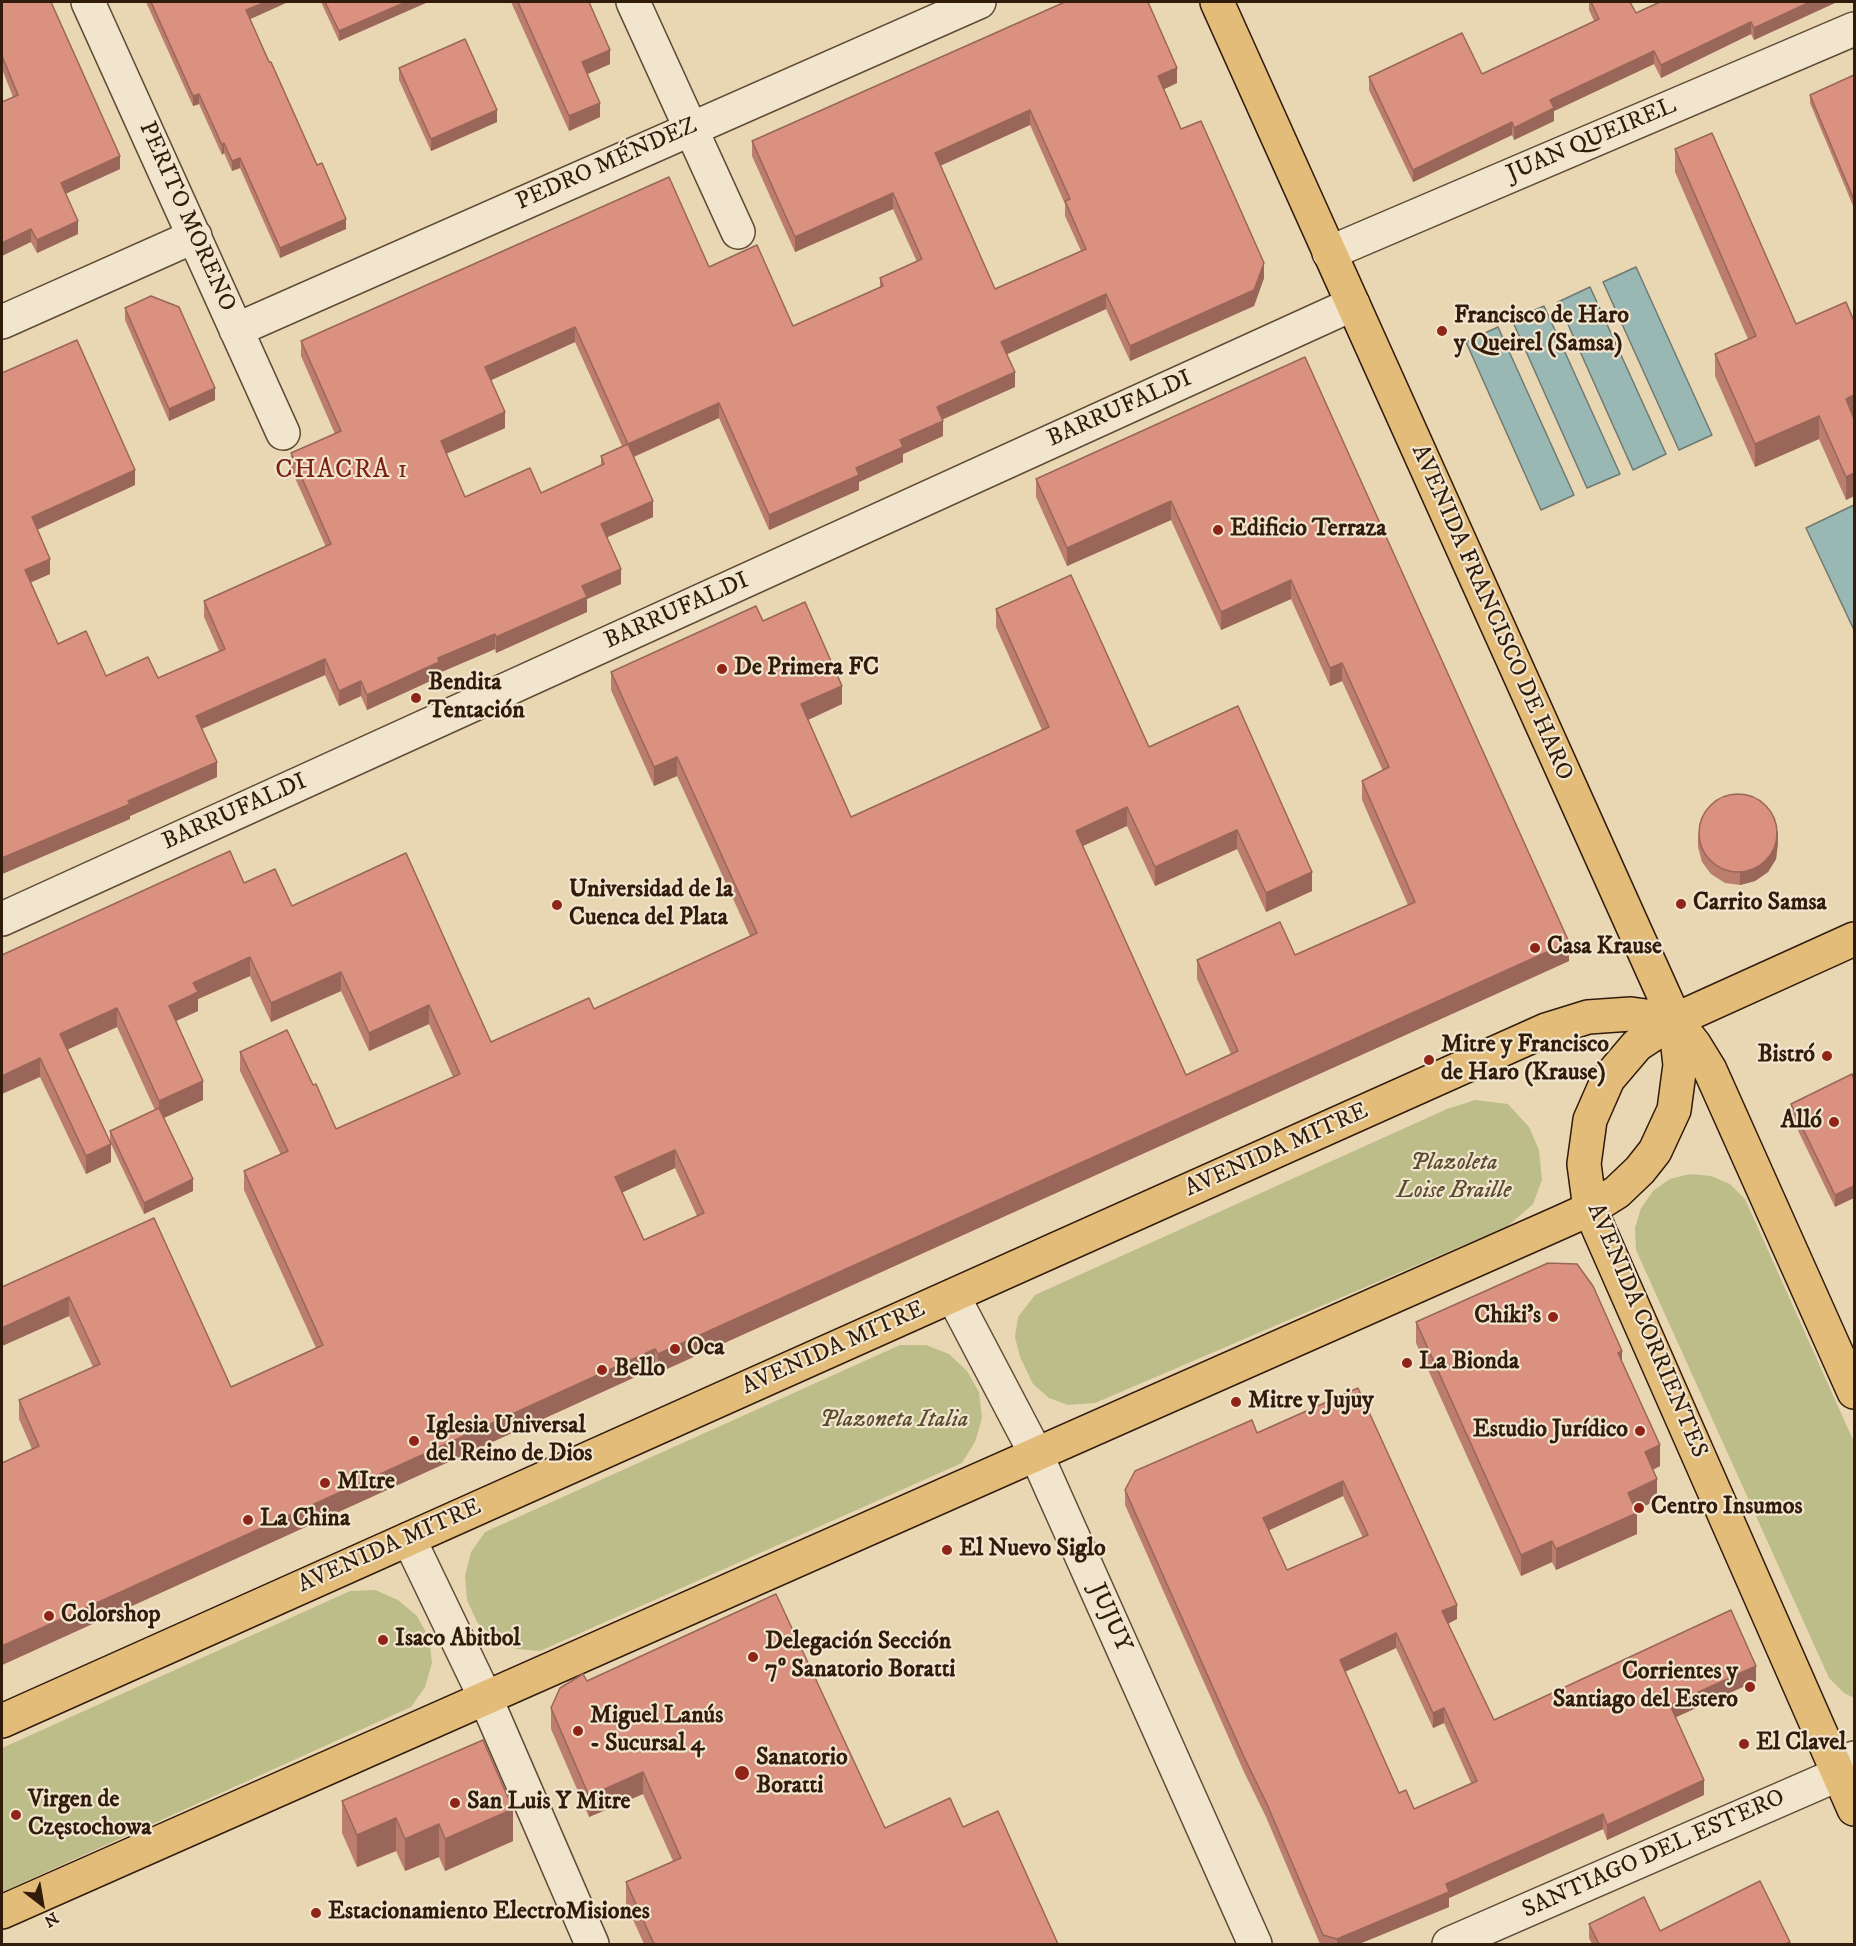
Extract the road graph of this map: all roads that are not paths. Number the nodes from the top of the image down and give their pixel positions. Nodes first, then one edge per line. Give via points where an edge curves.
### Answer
1 (88, 2) edge
2 (633, 2) edge
3 (979, 2) edge
4 (1217, 2) edge
5 (1854, 29) edge
6 (689, 128) junction
7 (738, 232) dead end
8 (195, 236) junction
9 (1329, 253) junction
10 (1353, 304) junction
11 (2, 322) edge
12 (236, 330) junction
13 (284, 434) dead end
14 (2, 919) edge
15 (1854, 939) edge
16 (1675, 1020) junction
17 (1590, 1209) junction
18 (953, 1296) junction
19 (1854, 1392) edge
20 (1036, 1454) junction
21 (409, 1539) junction
22 (485, 1698) junction
23 (2, 1721) edge
24 (1847, 1766) edge
25 (1854, 1809) edge
26 (2, 1912) edge
27 (592, 1944) edge
28 (1255, 1944) edge
29 (1449, 1944) edge

1 - 8 street, PERITO MORENO
2 - 6 street
3 - 6 street, PEDRO MÉNDEZ
4 - 9 main road, AVENIDA FRANCISCO DE HARO
5 - 9 street, JUAN QUEIREL
6 - 7 street
6 - 12 street, PEDRO MÉNDEZ
8 - 11 street
8 - 12 street, PERITO MORENO
9 - 10 main road, AVENIDA FRANCISCO DE HARO
10 - 14 street, BARRUFALDI
10 - 16 main road, AVENIDA FRANCISCO DE HARO
12 - 13 street, PERITO MORENO
15 - 16 main road, AVENIDA CORRIENTES
16 - 17 main road, AVENIDA FRANCISCO DE HARO via 1680,1065 1674,1110 1640,1170 1617,1192
16 - 17 main road, AVENIDA CORRIENTES via 1637,1045 1608,1079 1590,1120 1584,1164
16 - 18 main road, AVENIDA MITRE via 1631,1014 1588,1017 1546,1030
16 - 19 main road via 1710,1070
17 - 20 main road
17 - 24 main road, AVENIDA CORRIENTES
18 - 20 street, JUJUY
18 - 21 main road, AVENIDA MITRE
20 - 22 main road
20 - 28 street, JUJUY
21 - 22 street
21 - 23 main road, AVENIDA MITRE
22 - 26 main road
22 - 27 street
24 - 25 main road, AVENIDA CORRIENTES
24 - 29 street, SANTIAGO DEL ESTERO

